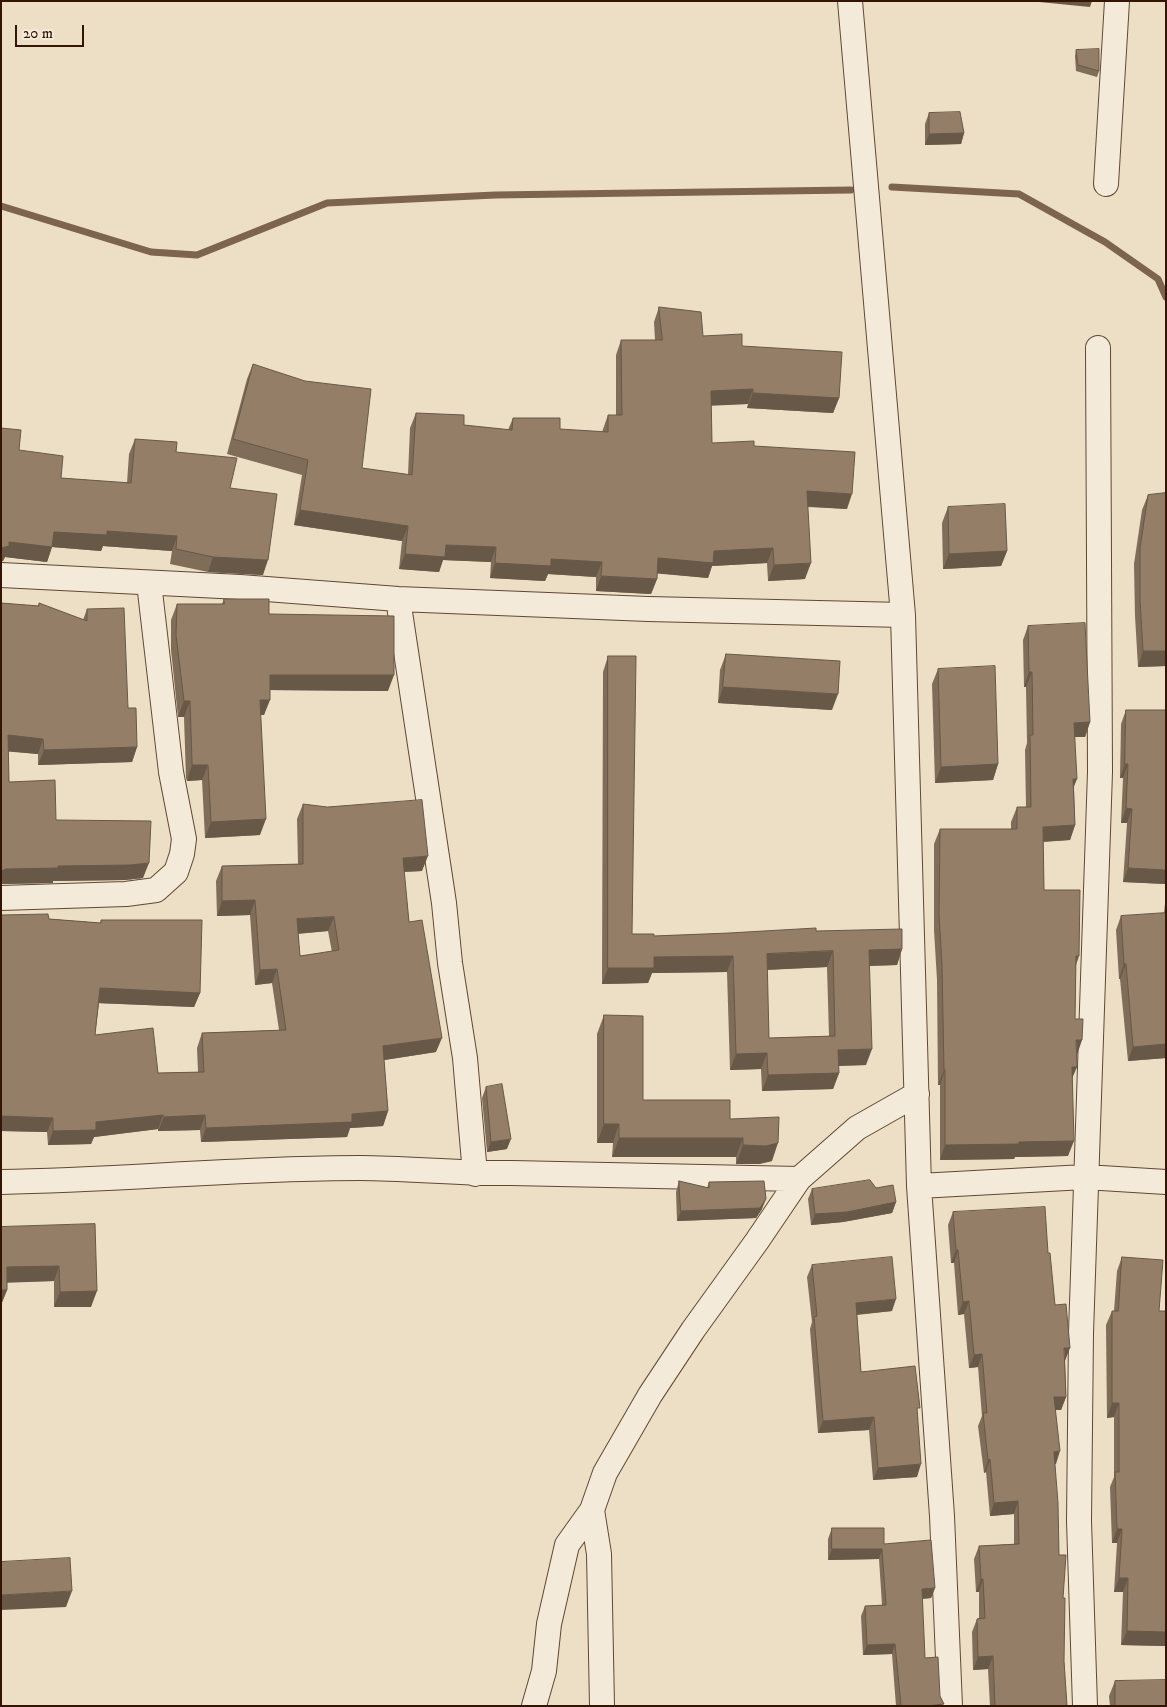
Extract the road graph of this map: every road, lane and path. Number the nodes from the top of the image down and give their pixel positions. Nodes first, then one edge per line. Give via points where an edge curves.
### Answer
1 (850, 1) edge
2 (1117, 1) edge
3 (1106, 184) dead end
4 (1098, 348) dead end
5 (1, 575) edge
6 (149, 582) junction
7 (398, 599) junction
8 (903, 615) junction
9 (1, 898) edge
10 (917, 1094) junction
11 (475, 1174) junction
12 (1085, 1177) junction
13 (799, 1179) junction
14 (1, 1182) edge
15 (1166, 1182) edge
16 (919, 1186) junction
17 (592, 1510) junction
18 (534, 1706) edge
19 (602, 1706) edge
20 (950, 1706) edge
21 (1085, 1706) edge

1 - 8 street
2 - 3 street
4 - 12 street via 1100,772
5 - 6 street
6 - 7 street
6 - 9 street via 171,772 184,839 176,872 156,890
7 - 8 street
7 - 11 street via 465,1058
8 - 10 street
10 - 13 street via 857,1128
10 - 16 street
11 - 13 street
11 - 14 street via 362,1168
12 - 15 street
12 - 16 street
12 - 21 street via 1079,1521
13 - 17 street via 650,1394 605,1473
16 - 20 street via 942,1516
17 - 18 street via 567,1545 550,1624 544,1671
17 - 19 street via 599,1554

